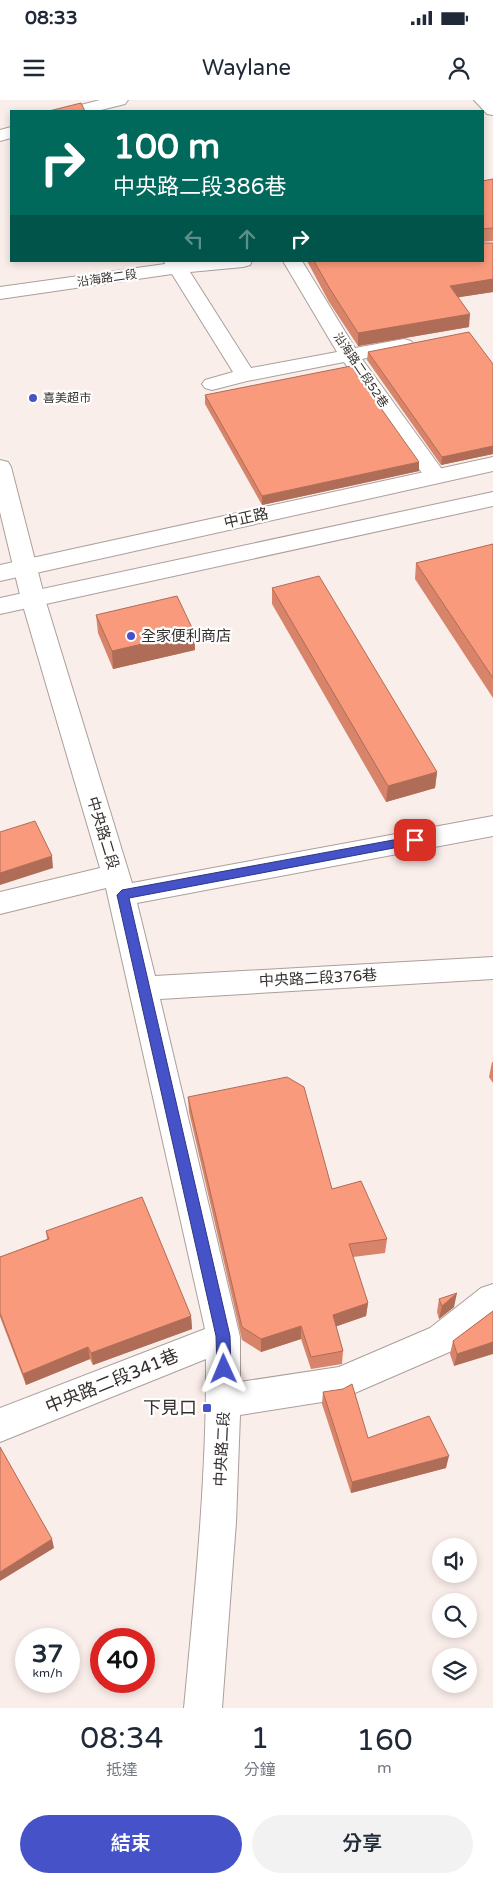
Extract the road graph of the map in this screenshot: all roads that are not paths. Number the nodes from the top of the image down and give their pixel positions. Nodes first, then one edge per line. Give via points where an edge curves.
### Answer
1 (119, 100) edge
2 (483, 100) edge
3 (85, 110) edge
4 (493, 110) edge
5 (226, 262) edge
6 (293, 262) edge
7 (175, 265) edge
8 (0, 293) edge
9 (427, 341) edge
10 (350, 356) junction
11 (245, 375) junction
12 (212, 384) dead end
13 (493, 464) edge
14 (0, 467) edge
15 (435, 475) junction
16 (493, 499) edge
17 (12, 570) edge
18 (32, 599) junction
19 (0, 606) edge
20 (493, 826) edge
21 (119, 885) junction
22 (0, 903) edge
23 (493, 968) edge
24 (142, 988) junction
25 (493, 1299) edge
26 (223, 1336) junction
27 (224, 1401) junction
28 (0, 1426) edge
29 (203, 1708) edge

1 - 3 street
2 - 4 street
5 - 7 street, 沿海路二段
6 - 10 street, 沿海路二段52巷
7 - 8 street, 沿海路二段
7 - 11 street
9 - 10 street
10 - 11 street
10 - 15 street, 沿海路二段52巷
11 - 12 street
13 - 15 street, 中正路
14 - 17 street, 中央路二段
15 - 17 street, 中正路
16 - 18 street
17 - 18 street, 中央路二段
18 - 19 street
18 - 21 street, 中央路二段
20 - 21 street
21 - 22 street
21 - 24 street, 中央路二段
23 - 24 street, 中央路二段376巷
24 - 26 street, 中央路二段
25 - 27 street via 442,1339 341,1383
26 - 27 street, 中央路二段
26 - 28 street, 中央路二段341巷
27 - 29 street, 中央路二段

